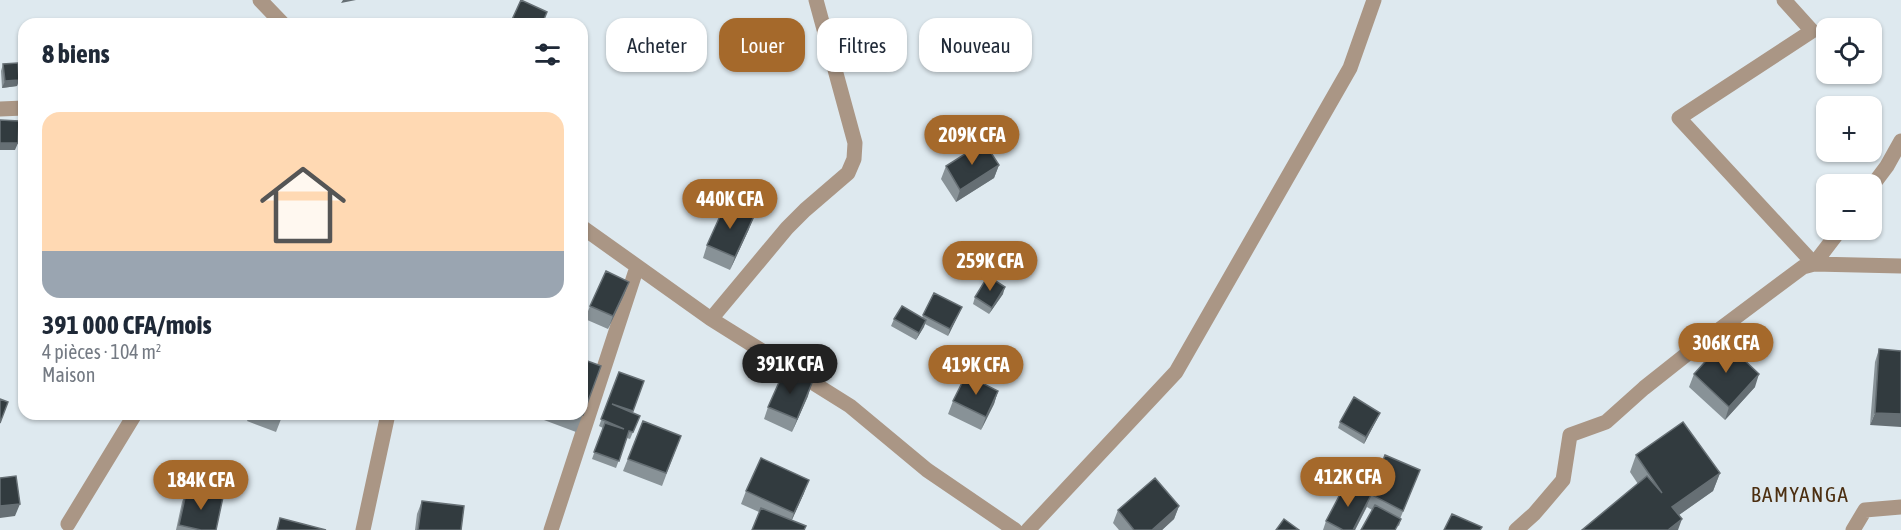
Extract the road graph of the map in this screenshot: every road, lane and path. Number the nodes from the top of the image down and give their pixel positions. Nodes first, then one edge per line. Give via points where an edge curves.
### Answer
1 (260, 0) edge
2 (816, 0) edge
3 (1374, 0) edge
4 (1784, 0) edge
5 (277, 18) edge
6 (18, 108) edge
7 (0, 109) edge
8 (1901, 141) edge
9 (1881, 174) edge
10 (588, 231) edge
11 (1832, 240) edge
12 (1814, 264) junction
13 (1901, 266) edge
14 (637, 267) junction
15 (711, 319) junction
16 (588, 417) edge
17 (131, 420) edge
18 (387, 420) edge
19 (587, 420) edge
20 (1901, 507) edge
21 (68, 524) dead end
22 (363, 530) edge
23 (551, 530) edge
24 (1015, 530) edge
25 (1028, 530) edge
26 (1516, 530) edge
27 (1853, 530) edge

1 - 5 street
2 - 15 street via 855,143 854,159 848,173 787,228
3 - 25 street via 1350,68 1176,372
4 - 12 street via 1812,31 1679,118
6 - 7 street
8 - 9 street
10 - 14 street
11 - 12 street
12 - 13 street
12 - 26 street via 1803,267 1692,350 1606,422 1570,435 1563,480
14 - 15 street
14 - 16 street
15 - 24 street via 850,406 927,470
17 - 21 street
18 - 22 street
19 - 23 street
20 - 27 street via 1865,510

